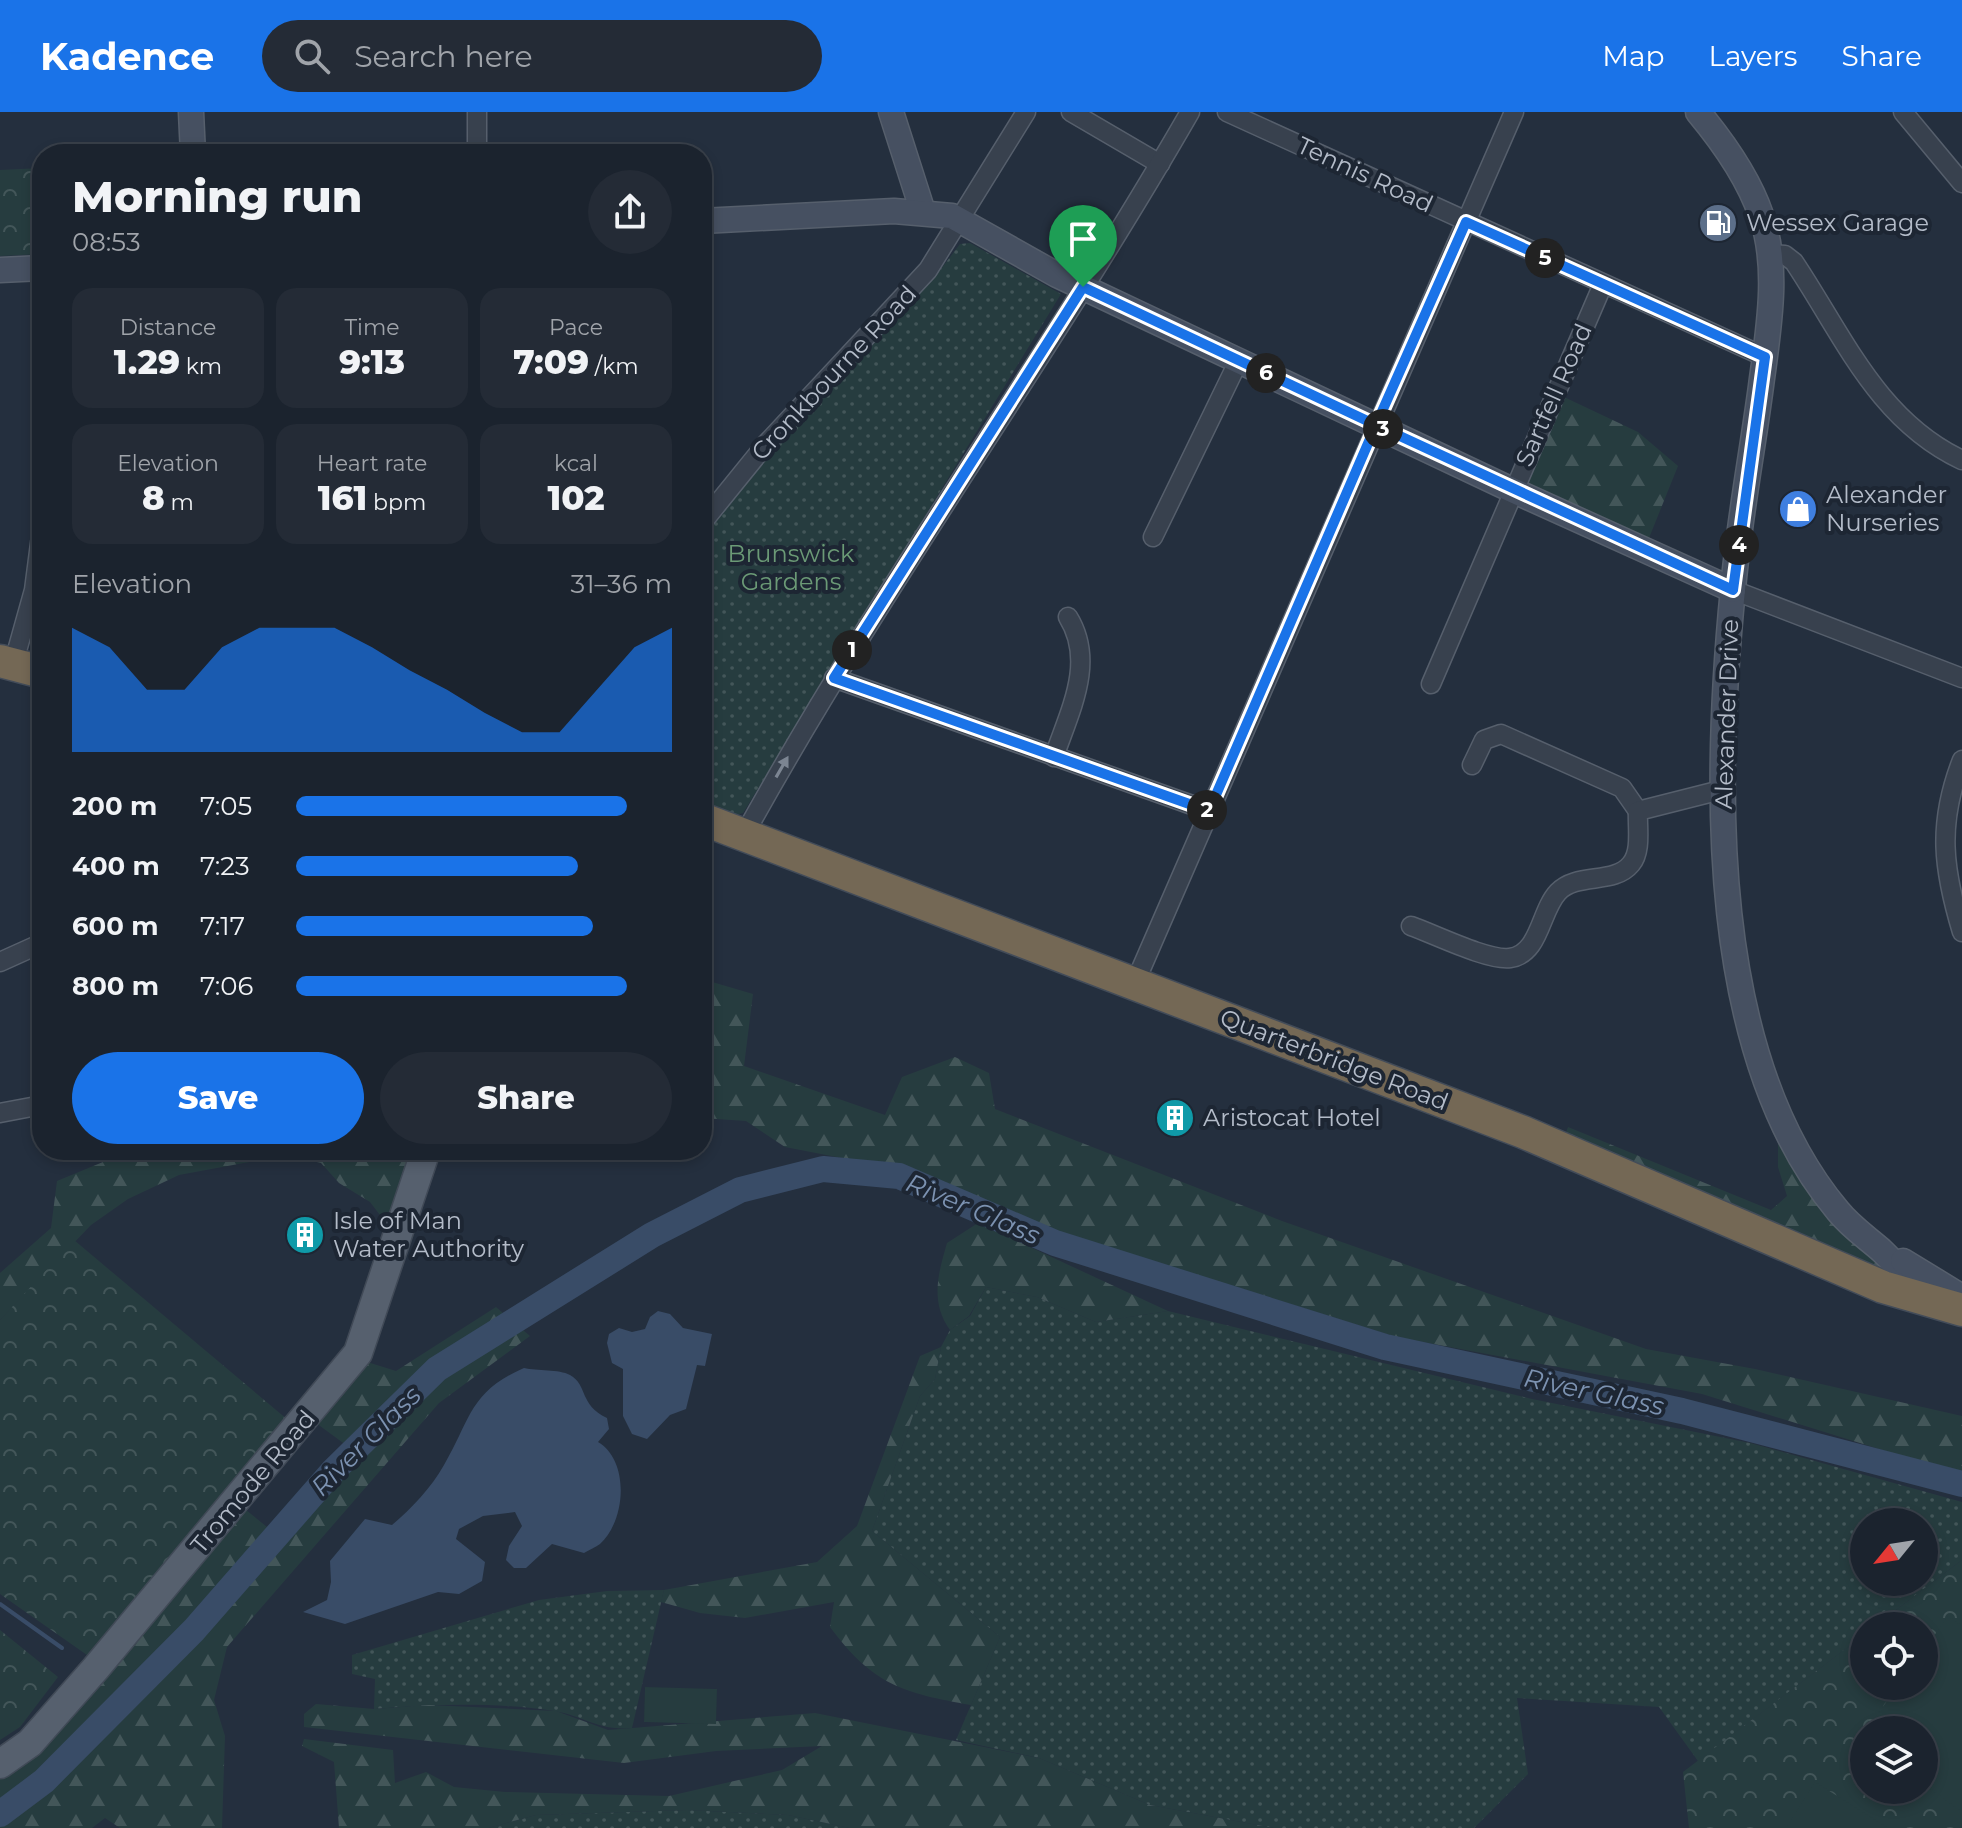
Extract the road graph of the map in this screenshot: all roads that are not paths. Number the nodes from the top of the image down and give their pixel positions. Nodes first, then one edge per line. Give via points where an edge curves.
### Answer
1 (191, 112) edge
2 (477, 112) edge
3 (891, 112) edge
4 (1026, 112) edge
5 (1071, 112) edge
6 (1190, 112) edge
7 (1227, 112) edge
8 (1514, 112) edge
9 (1698, 112) edge
10 (1903, 112) edge
11 (193, 144) edge
12 (477, 144) edge
13 (1160, 164) junction
14 (1962, 183) edge
15 (923, 212) junction
16 (961, 220) junction
17 (712, 221) edge
18 (1466, 222) junction
19 (1770, 254) junction
20 (32, 268) edge
21 (0, 270) edge
22 (1603, 284) junction
23 (1083, 287) junction
24 (1765, 357) junction
25 (1239, 360) junction
26 (1376, 425) junction
27 (1962, 460) edge
28 (1512, 490) junction
29 (712, 511) edge
30 (1153, 537) dead end
31 (1733, 590) junction
32 (32, 600) edge
33 (1068, 617) dead end
34 (18, 666) edge
35 (834, 678) junction
36 (1962, 678) edge
37 (1431, 684) dead end
38 (1054, 757) junction
39 (1962, 760) edge
40 (1472, 765) dead end
41 (1721, 790) junction
42 (1209, 811) junction
43 (1638, 811) junction
44 (712, 823) edge
45 (744, 835) junction
46 (1410, 924) dead end
47 (1962, 932) edge
48 (32, 948) edge
49 (0, 962) edge
50 (1134, 985) junction
51 (32, 1107) edge
52 (0, 1113) edge
53 (423, 1160) edge
54 (1954, 1303) edge
55 (0, 1764) edge

1 - 11 main road
2 - 12 street
3 - 15 main road
4 - 16 street, Cronkbourne Road
5 - 13 street
6 - 13 street
7 - 18 street, Tennis Road
8 - 18 street
9 - 19 main road, Alexander Drive via 1755,199
10 - 14 street
13 - 23 street
15 - 16 main road
15 - 17 main road
16 - 23 main road
16 - 29 street, Cronkbourne Road via 928,270 766,444
18 - 22 street, Tennis Road
18 - 26 street
19 - 24 main road, Alexander Drive
19 - 27 street via 1794,262 1835,332 1890,408 1915,431
20 - 21 main road
22 - 24 street, Tennis Road
22 - 28 street, Sartfell Road
23 - 25 main road
23 - 35 street
24 - 31 main road, Alexander Drive
25 - 26 main road
25 - 30 street
26 - 28 main road
26 - 42 street
28 - 31 main road
28 - 37 street, Sartfell Road
31 - 36 street
31 - 41 main road, Alexander Drive
32 - 34 street
33 - 38 street via 1080,636 1082,668
35 - 38 street
45 -> 35 street
38 - 42 street
39 - 47 street via 1947,808 1944,844 1944,864
40 - 43 street via 1484,740 1501,734 1622,788
41 - 43 street
41 - 54 main road, Alexander Drive via 1740,981 1758,1061 1797,1149 1848,1223 1920,1291
42 - 50 street
43 - 46 street via 1637,853 1631,864 1561,889 1520,955 1497,957
44 - 45 highway, Quarterbridge Road
45 - 50 highway, Quarterbridge Road
48 - 49 street
50 - 54 highway, Quarterbridge Road via 1535,1137 1883,1287
51 - 52 street
53 - 55 main road, Tromode Road via 358,1353 86,1679 30,1743

